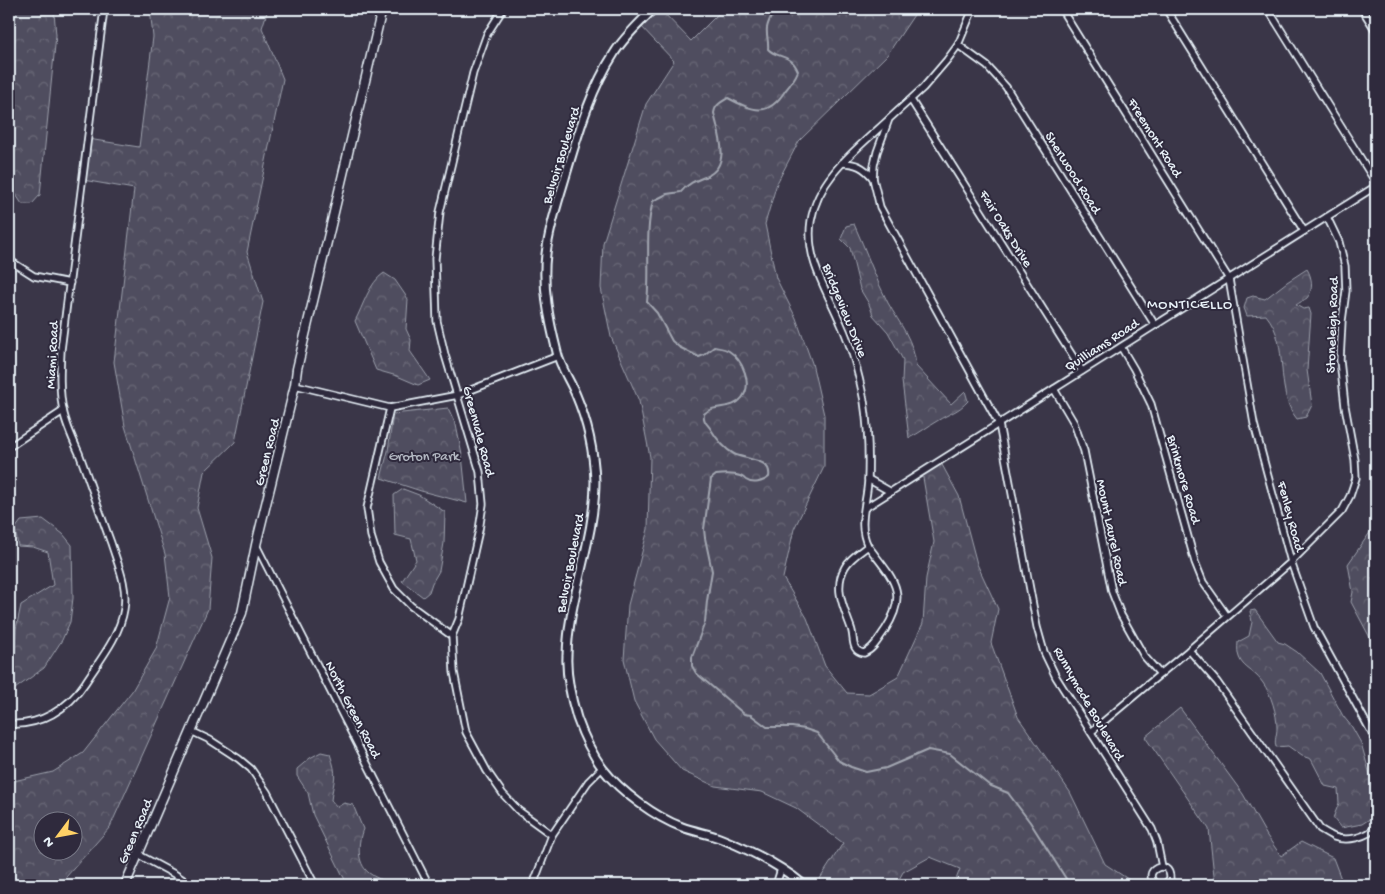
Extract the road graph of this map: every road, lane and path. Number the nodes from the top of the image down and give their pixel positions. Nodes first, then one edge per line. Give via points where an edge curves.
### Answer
1 (104, 9) edge
2 (382, 9) edge
3 (503, 9) edge
4 (640, 9) edge
5 (653, 9) edge
6 (973, 9) edge
7 (1060, 9) edge
8 (1166, 9) edge
9 (1268, 9) edge
10 (1362, 9) edge
11 (646, 17) junction
12 (1376, 31) edge
13 (958, 44) junction
14 (911, 100) junction
15 (889, 119) junction
16 (842, 163) junction
17 (873, 178) junction
18 (1376, 184) edge
19 (1327, 217) junction
20 (1304, 231) junction
21 (9, 260) edge
22 (1229, 280) junction
23 (70, 283) junction
24 (1155, 325) junction
25 (1121, 347) junction
26 (558, 356) junction
27 (1082, 371) junction
28 (295, 385) junction
29 (1054, 389) junction
30 (458, 395) junction
31 (390, 408) junction
32 (63, 412) junction
33 (999, 424) junction
34 (9, 447) edge
35 (868, 479) junction
36 (891, 492) junction
37 (865, 508) junction
38 (256, 545) junction
39 (868, 546) junction
40 (1291, 562) junction
41 (1228, 616) junction
42 (452, 636) junction
43 (1190, 650) junction
44 (1160, 674) junction
45 (9, 724) edge
46 (191, 731) junction
47 (1091, 732) junction
48 (1376, 744) edge
49 (602, 768) junction
50 (1376, 827) edge
51 (552, 835) junction
52 (139, 855) junction
53 (1162, 867) junction
54 (781, 869) junction
55 (125, 885) edge
56 (190, 885) edge
57 (315, 885) edge
58 (429, 885) edge
59 (533, 885) edge
60 (776, 885) edge
61 (804, 885) edge
62 (1157, 885) edge
63 (1164, 885) edge

1 - 23 street, Miami Road
2 - 28 main road, Green Road
3 - 30 street, Greenvale Road via 487,34 473,73 440,212 434,259 437,321
4 - 11 street
5 - 11 street, Belvoir Boulevard
6 - 13 street, Bridgeview Drive
7 - 22 street, Freemont Road
8 - 20 street
9 - 18 street
10 - 12 street
11 - 26 street, Belvoir Boulevard via 616,51 584,112 559,199 546,254 545,288
13 - 14 street, Bridgeview Drive via 936,76
13 - 24 street, Sherwood Road via 987,66 1006,87
14 - 15 street, Bridgeview Drive
14 - 27 street, Fair Oaks Drive
15 - 16 street, Bridgeview Drive
15 - 17 street via 877,152
16 - 17 street via 859,165
16 - 35 street, Bridgeview Drive via 828,179 815,207 810,227 811,252 814,267 849,343 861,384 868,441
17 - 33 street, Runnymede Boulevard via 880,207
18 - 19 street, Quilliams Road
19 - 20 street, Quilliams Road
19 - 40 street, Stoneleigh Road via 1339,242 1345,266 1340,360 1356,478 1342,511
20 - 22 street, Quilliams Road
21 - 23 street via 34,276
22 - 24 street, Quilliams Road
22 - 40 street, Fenley Road via 1254,424
23 - 32 street, Miami Road via 60,371
24 - 25 street, Quilliams Road
25 - 27 street, Quilliams Road
25 - 41 street, Brinkmore Road via 1151,404 1195,562 1203,582
26 - 30 street
26 - 49 street, Belvoir Boulevard via 576,395 590,439 595,481 590,530 570,621 566,657 574,706 582,730
27 - 29 street, Quilliams Road
28 - 31 street
28 - 38 main road, Green Road
29 - 33 street, Quilliams Road
29 - 44 street, Mount Laurel Road via 1074,423 1084,452 1112,592 1121,616 1144,656
30 - 31 street
30 - 42 street, Greenvale Road via 480,472 483,504 461,610
31 - 42 street via 367,508 371,536 379,562 394,589 411,606
32 - 34 street
32 - 45 street, Miami Road via 124,581 124,610 108,646 78,693 62,709 49,717
33 - 36 street, Quilliams Road
33 - 47 street, Runnymede Boulevard via 1044,652
35 - 36 street
35 - 37 street, Bridgeview Drive
36 - 37 street, Quilliams Road
37 - 39 street, Bridgeview Drive via 862,528
38 - 46 main road, Green Road via 242,613
38 - 58 street, North Green Road
39 - 39 street via 845,567 840,586 854,646 864,653 874,646 892,618 897,598 896,585
40 - 41 street, Stoneleigh Road
40 - 48 street, Fenley Road via 1314,628
41 - 43 street, Stoneleigh Road
42 - 51 street, Greenvale Road via 459,704 473,746 503,794 519,811
43 - 44 street, Stoneleigh Road
43 - 50 street via 1217,682 1320,829 1336,838 1350,838 1362,836
44 - 47 street, Stoneleigh Road
46 - 52 main road, Green Road
46 - 57 street via 210,740 251,769 267,792
47 - 53 street, Runnymede Boulevard via 1152,829
49 - 51 street via 588,782
49 - 54 street, Belvoir Boulevard via 636,800 659,816 753,852
51 - 59 street
52 - 55 main road, Green Road
52 - 56 street
53 - 62 street via 1152,872 1152,881
53 - 63 street, Runnymede Boulevard via 1170,876
54 - 60 street
54 - 61 street, Belvoir Boulevard

